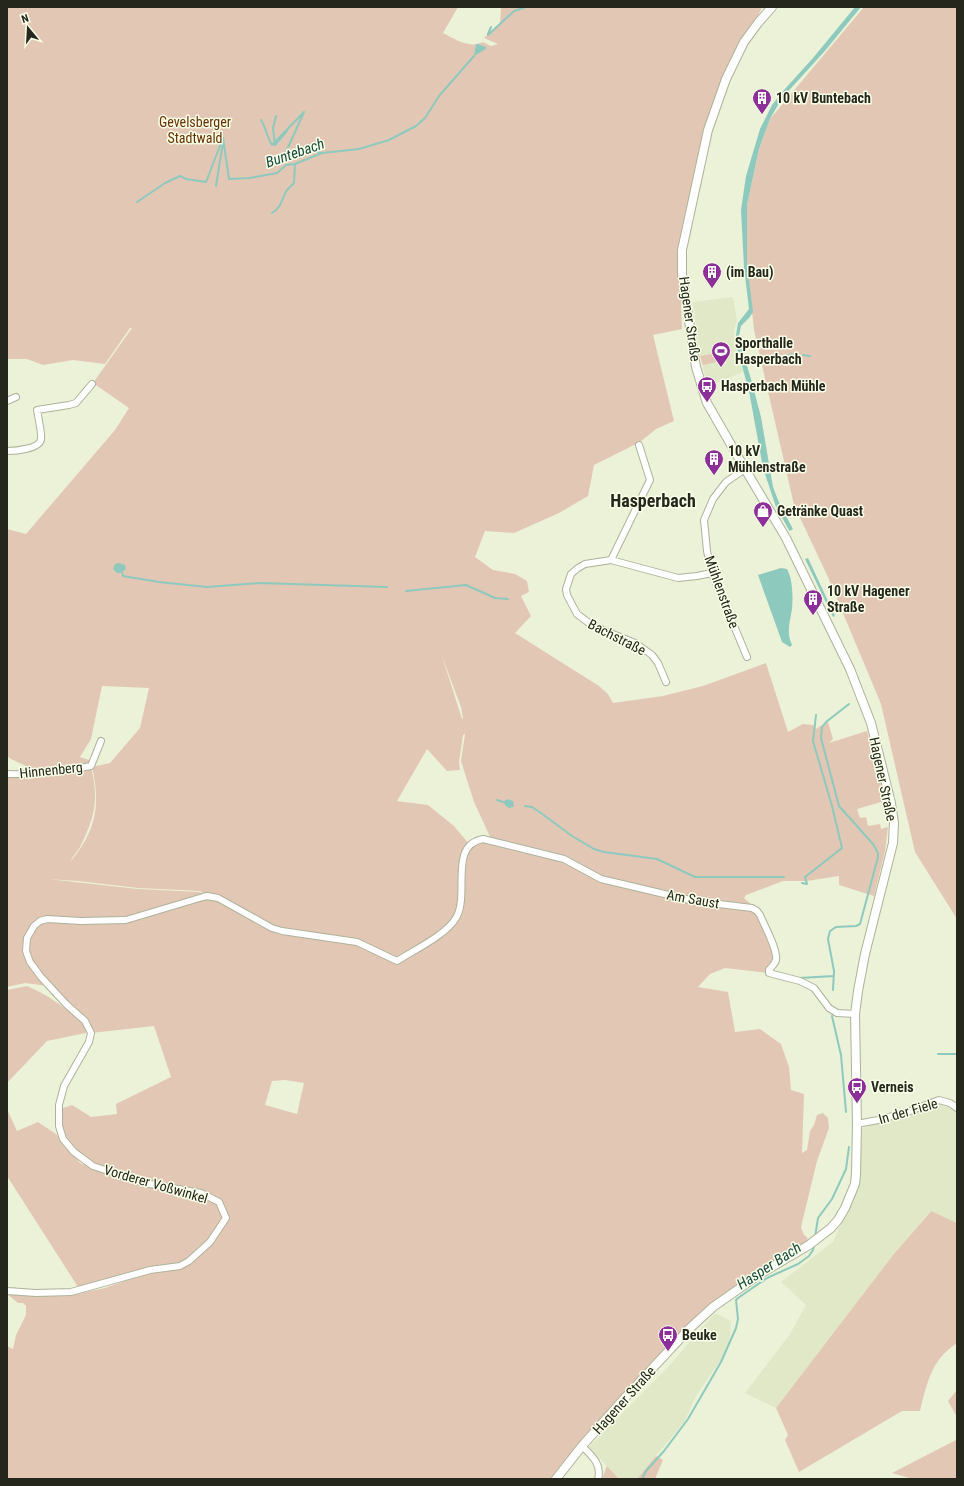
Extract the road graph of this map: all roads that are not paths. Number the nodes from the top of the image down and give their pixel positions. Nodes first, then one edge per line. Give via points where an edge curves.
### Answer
1 (772, 7) edge
2 (92, 384) dead end
3 (16, 397) dead end
4 (7, 401) edge
5 (639, 445) dead end
6 (7, 451) edge
7 (745, 469) junction
8 (611, 560) junction
9 (712, 573) junction
10 (747, 657) dead end
11 (666, 682) dead end
12 (101, 741) dead end
13 (7, 774) edge
14 (397, 960) joint
15 (855, 1014) junction
16 (957, 1108) edge
17 (857, 1124) junction
18 (7, 1291) edge
19 (582, 1446) junction
20 (556, 1479) edge
21 (598, 1479) edge

1 - 7 main road, Hagener Straße via 744,42 726,79 708,130 682,250 682,274 691,338 702,390
2 - 6 street via 76,403 37,410 41,439 39,443 20,451
3 - 4 street
5 - 8 street via 650,480
7 - 9 street, Mühlenstraße via 726,482 713,499 704,520
7 - 15 main road, Hagener Straße via 786,538 850,669 871,723 891,803 893,843 861,970
8 - 9 street, Bachstraße via 678,578
8 - 11 street, Bachstraße via 585,564 571,574 566,589 570,602 578,614 593,626 635,643 652,654
9 - 10 street, Mühlenstraße
12 - 13 street, Hinnenberg via 91,766 50,773
14 - 15 street, Am Saust via 447,930 457,918 461,905 463,856 470,844 483,838 564,859 601,879 694,901 752,908 760,915 775,950 775,962 769,973 814,988 829,1008 837,1013
14 - 18 street, Vorderer Voßwinkel via 357,942 272,928 218,898 207,896 126,920 47,919 34,926 26,944 30,962 67,1005 85,1020 91,1033 89,1042 64,1086 59,1105 59,1126 63,1139 74,1152 93,1166 144,1183 201,1193 219,1202 226,1218 210,1242 180,1266 150,1270 71,1292
15 - 17 main road, Hagener Straße
16 - 17 street, In der Fiele via 939,1100 904,1113
17 - 19 main road, Hagener Straße via 854,1184 838,1220 809,1245 760,1274 713,1307
19 - 20 main road, Hagener Straße
19 - 21 street via 598,1464

